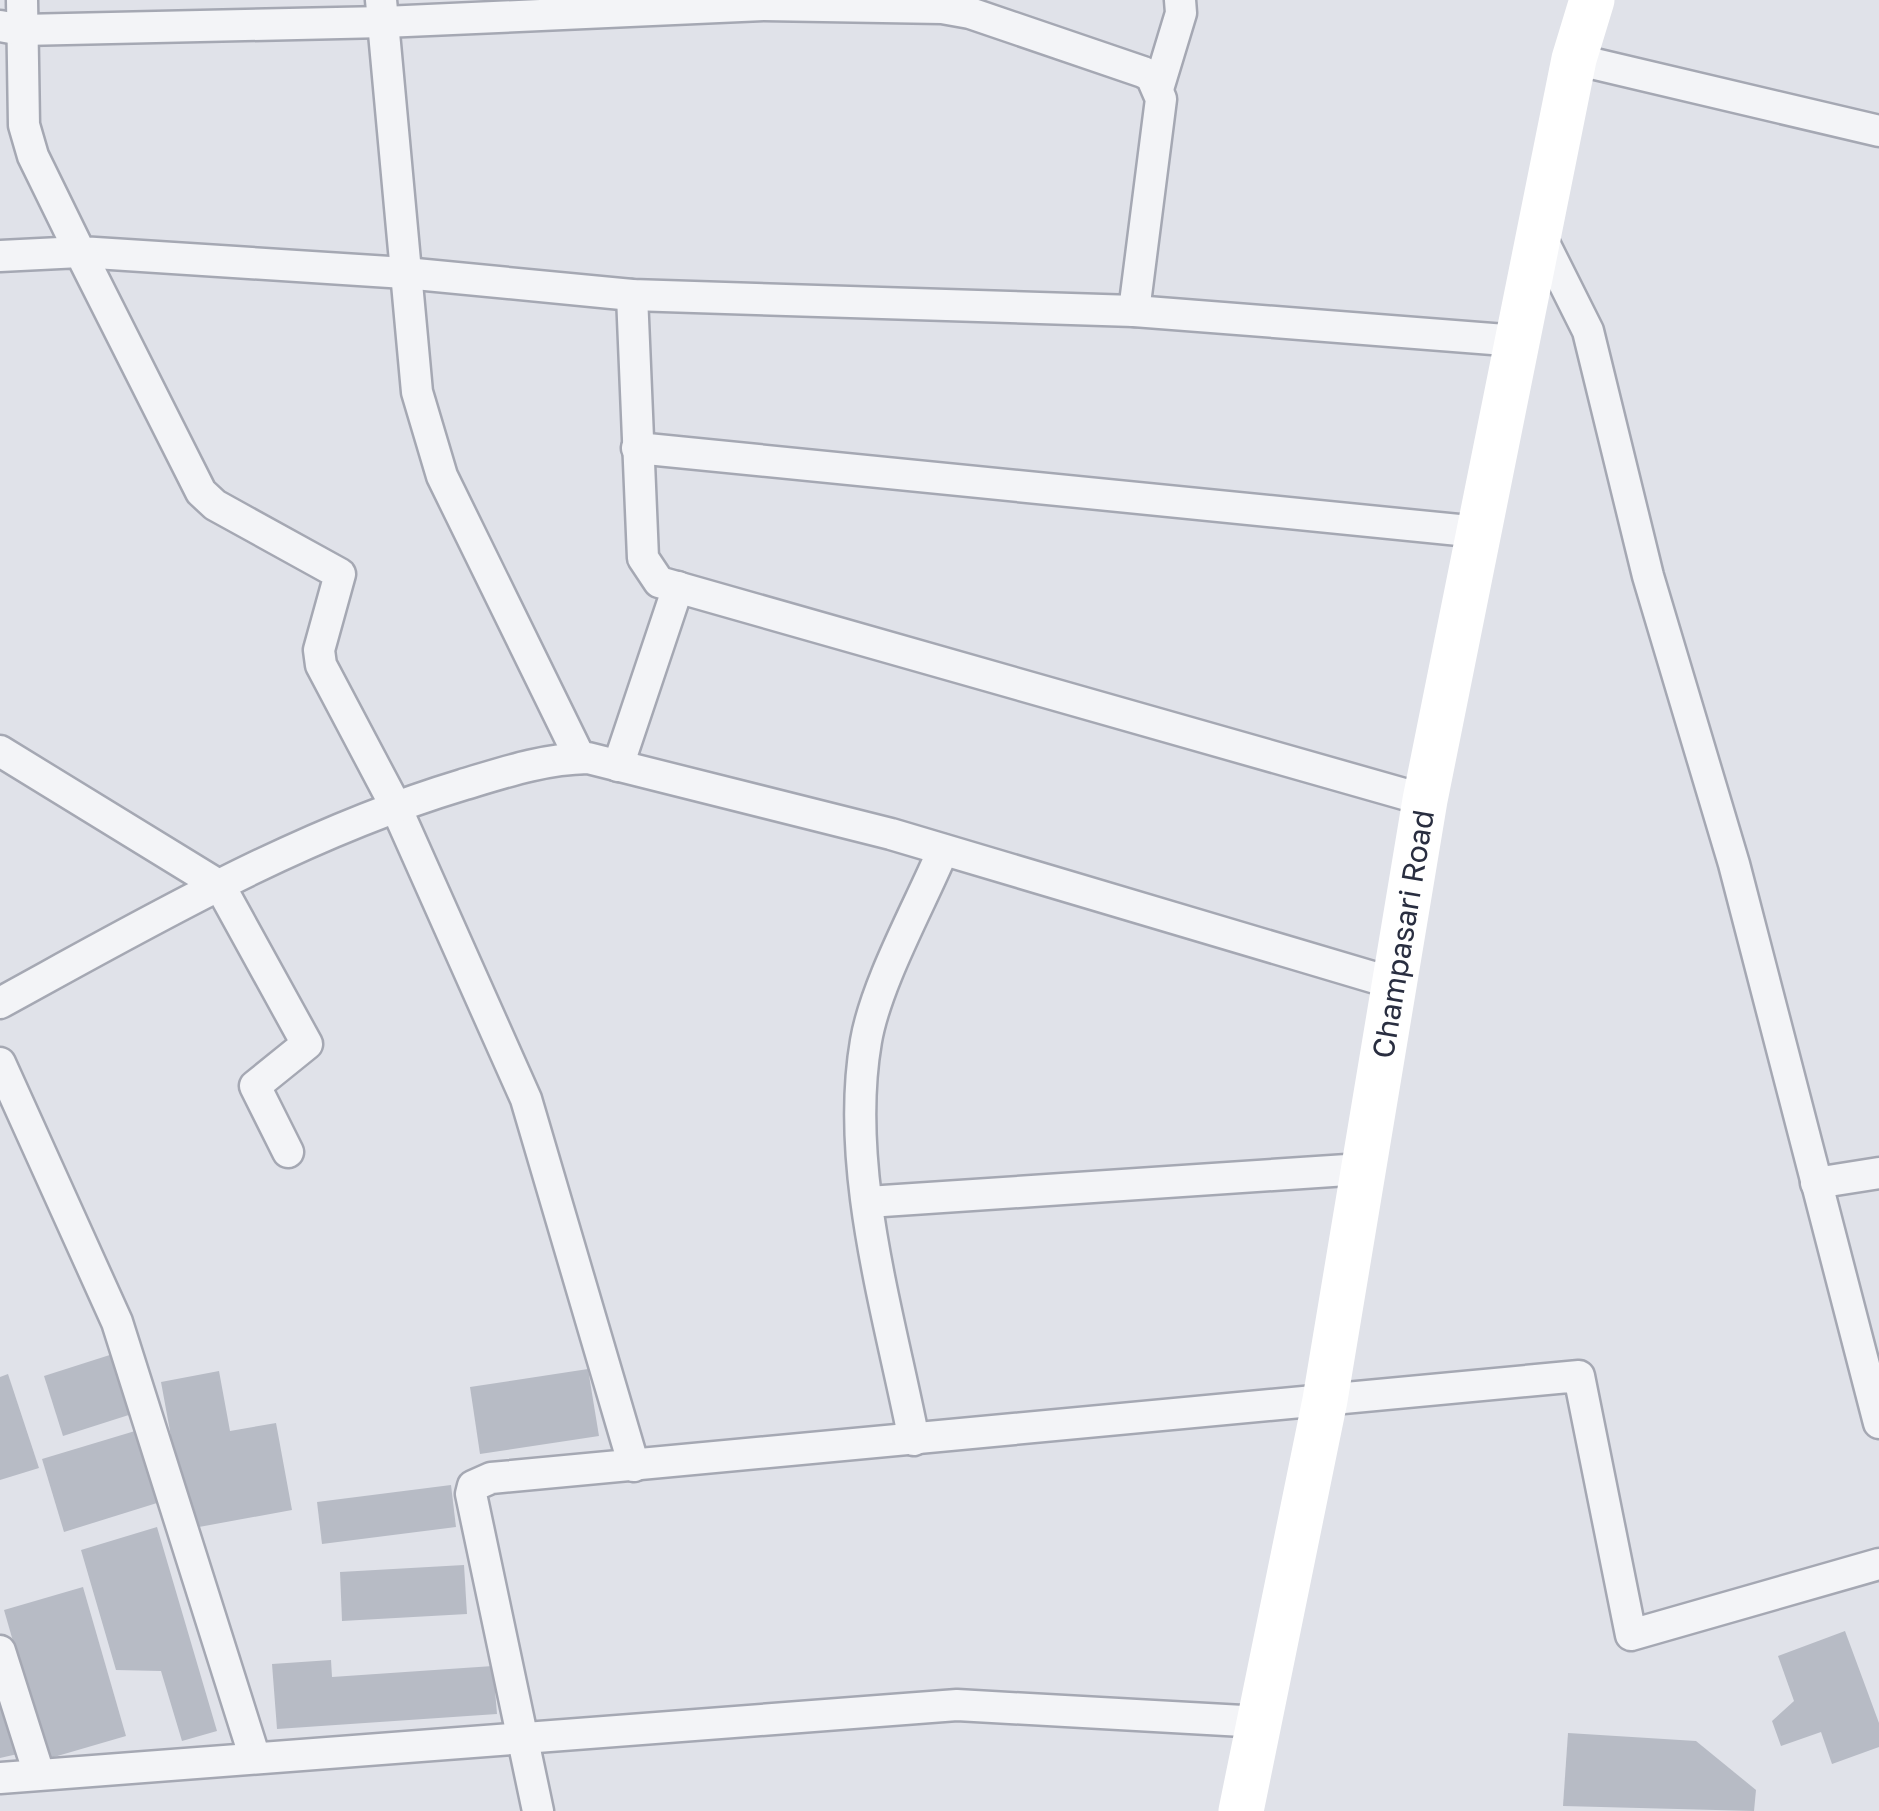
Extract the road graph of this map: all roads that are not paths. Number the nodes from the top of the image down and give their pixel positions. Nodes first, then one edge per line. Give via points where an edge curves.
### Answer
1 (1180, 0) edge
2 (1573, 0) edge
3 (1592, 0) edge
4 (382, 11) edge
5 (15, 19) edge
6 (1574, 60) junction
7 (1158, 89) junction
8 (1879, 131) edge
9 (1538, 231) junction
10 (80, 252) junction
11 (0, 256) edge
12 (405, 273) junction
13 (632, 295) junction
14 (1134, 310) junction
15 (1518, 341) junction
16 (637, 448) junction
17 (1480, 532) junction
18 (678, 588) junction
19 (0, 752) edge
20 (580, 758) junction
21 (618, 766) junction
22 (1425, 800) junction
23 (394, 805) junction
24 (944, 850) junction
25 (220, 886) junction
26 (1396, 984) junction
27 (5, 991) edge
28 (0, 1063) edge
29 (288, 1152) dead end
30 (1362, 1169) junction
31 (1879, 1173) edge
32 (1816, 1183) junction
33 (868, 1202) junction
34 (1325, 1400) junction
35 (1879, 1423) edge
36 (914, 1440) junction
37 (634, 1466) junction
38 (1879, 1564) edge
39 (0, 1651) edge
40 (1261, 1722) junction
41 (521, 1738) junction
42 (254, 1755) junction
43 (39, 1774) junction
44 (0, 1778) edge
45 (538, 1811) edge
46 (1241, 1811) edge

1 - 7 street
2 - 6 main road, Champasari Road
3 - 6 main road, Champasari Road
4 - 5 street
4 - 7 street via 942,8 1143,72
4 - 12 street
5 - 10 street via 24,126
6 - 8 street
6 - 9 main road, Champasari Road
7 - 14 street
9 - 15 main road, Champasari Road
9 - 32 street via 1588,332 1648,576 1734,864
10 - 11 street
10 - 12 street
10 - 23 street via 202,492 214,505 340,574 320,658
12 - 13 street
12 - 20 street via 417,392 442,476
13 - 14 street
13 - 16 street
14 - 15 street
15 - 17 main road, Champasari Road
16 - 17 street
16 - 18 street via 642,558 651,576
17 - 22 main road, Champasari Road
18 - 21 street
18 - 22 street
19 - 25 street
20 - 21 street
20 - 23 street via 540,761
21 - 24 street
22 - 26 main road, Champasari Road
23 - 25 street
23 - 37 street via 526,1099
24 - 26 street
24 - 33 street via 867,1039 859,1102
25 - 27 street
25 - 29 street via 306,1041 304,1051 255,1086
26 - 30 main road, Champasari Road
28 - 42 street via 116,1322
30 - 33 street
30 - 34 main road, Champasari Road
31 - 32 street
32 - 35 street
33 - 36 street
34 - 36 street
34 - 38 street via 1579,1376 1631,1636
34 - 40 main road, Champasari Road
36 - 37 street
37 - 41 street via 491,1478 472,1490
39 - 43 street
40 - 41 street via 957,1705
40 - 46 main road, Champasari Road
41 - 42 street
41 - 45 street
42 - 43 street
43 - 44 street

